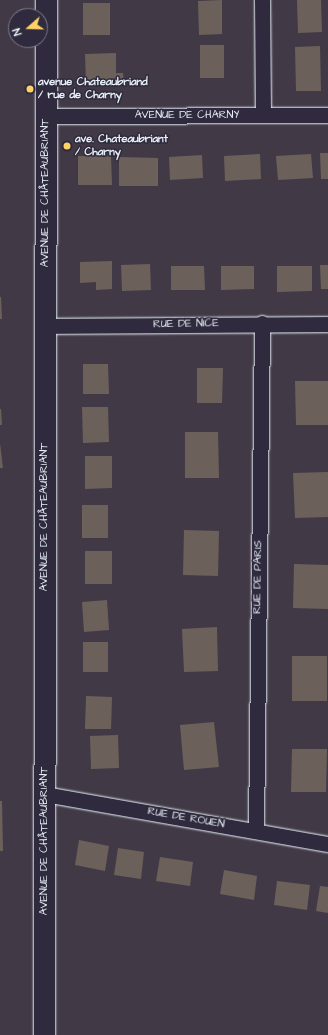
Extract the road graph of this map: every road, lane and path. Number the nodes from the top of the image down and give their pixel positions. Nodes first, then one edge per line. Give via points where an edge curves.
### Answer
1 (46, 0) edge
2 (262, 0) edge
3 (263, 114) junction
4 (46, 116) junction
5 (328, 116) edge
6 (262, 323) junction
7 (328, 324) edge
8 (44, 326) junction
9 (44, 794) junction
10 (256, 830) junction
11 (328, 844) edge
12 (44, 1035) edge

1 - 4 street, AVENUE DE CHÂTEAUBRIANT
2 - 3 street
3 - 4 street, AVENUE DE CHARNY
3 - 5 street, AVENUE DE CHARNY
4 - 8 street, AVENUE DE CHÂTEAUBRIANT
6 - 7 street, RUE DE NICE
6 - 8 street, RUE DE NICE
6 - 10 street, RUE DE PARIS
8 - 9 street, AVENUE DE CHÂTEAUBRIANT
9 - 10 street, RUE DE ROUEN
9 - 12 street, AVENUE DE CHÂTEAUBRIANT
10 - 11 street, RUE DE ROUEN

